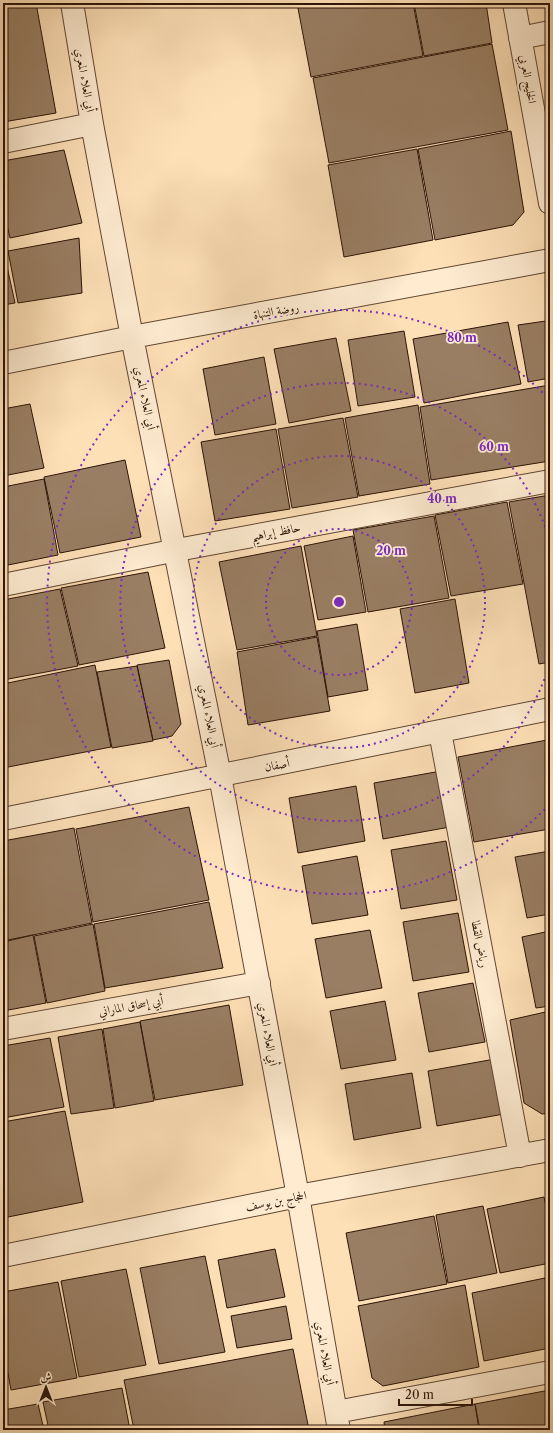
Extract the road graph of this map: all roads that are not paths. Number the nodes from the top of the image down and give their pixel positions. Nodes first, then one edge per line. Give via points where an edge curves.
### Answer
1 (72, 3) edge
2 (514, 3) edge
3 (550, 32) edge
4 (520, 38) junction
5 (92, 124) junction
6 (3, 142) edge
7 (550, 203) edge
8 (550, 260) edge
9 (132, 337) junction
10 (3, 363) edge
11 (550, 480) edge
12 (176, 550) junction
13 (3, 586) edge
14 (550, 709) edge
15 (440, 732) junction
16 (220, 776) junction
17 (3, 818) edge
18 (259, 983) junction
19 (3, 1029) edge
20 (550, 1150) edge
21 (520, 1156) junction
22 (298, 1196) junction
23 (3, 1256) edge
24 (550, 1372) edge
25 (337, 1421) edge

1 - 5 street, أبي العلاء المعري
2 - 4 street, الخليج العربي
3 - 4 street
4 - 7 street, الخليج العربي
5 - 6 street
5 - 9 street, أبي العلاء المعري
8 - 9 street, روضة التنهاة
9 - 10 street, روضة التنهاة
9 - 12 street, أبي العلاء المعري
11 - 12 street, حافظ إبراهيم
12 - 13 street, حافظ إبراهيم
12 - 16 street, أبي العلاء المعري
14 - 15 street, أصفان
15 - 16 street, أصفان
15 - 21 street, رياض القطا
16 - 17 street, أصفان
16 - 18 street, أبي العلاء المعري
18 - 19 street, أبي إسحاق الماراني
18 - 22 street, أبي العلاء المعري
20 - 21 street, الحجاج بن يوسف
21 - 22 street, الحجاج بن يوسف
22 - 23 street, الحجاج بن يوسف
22 - 25 street, أبي العلاء المعري
24 - 25 street

